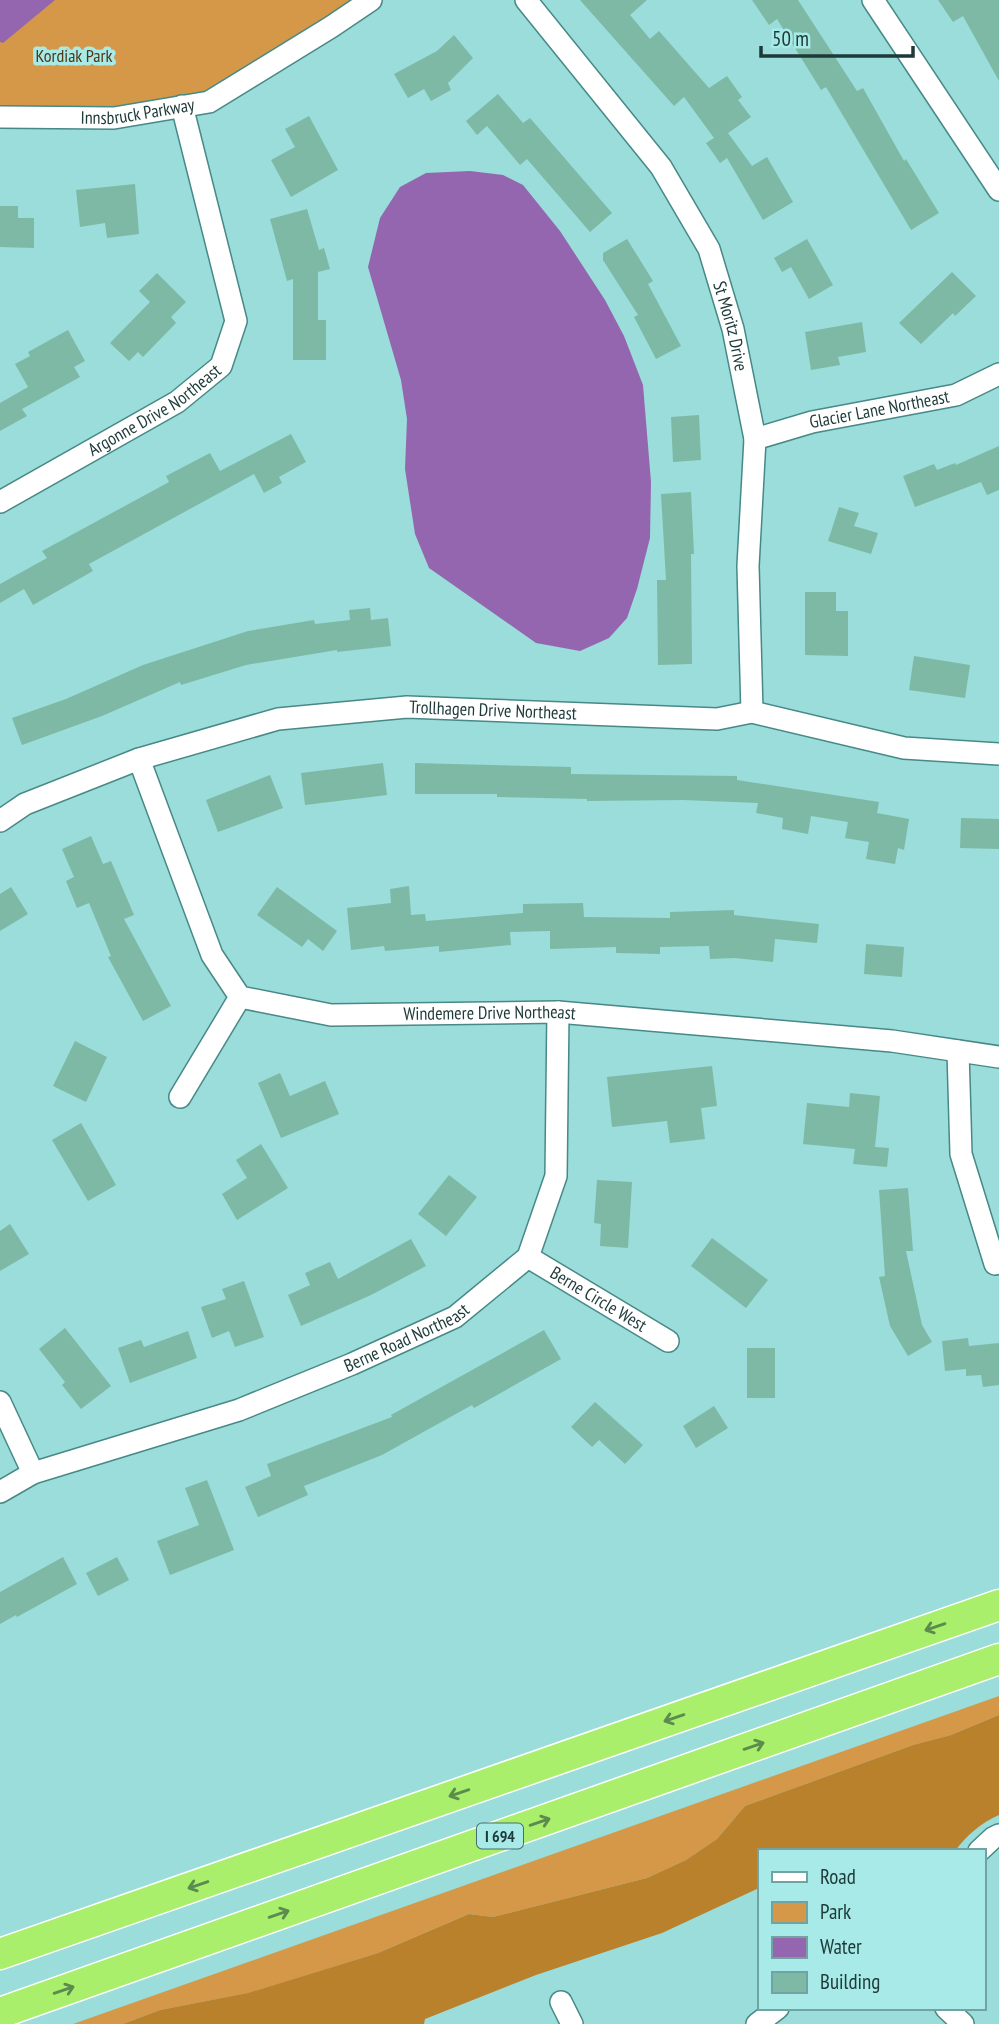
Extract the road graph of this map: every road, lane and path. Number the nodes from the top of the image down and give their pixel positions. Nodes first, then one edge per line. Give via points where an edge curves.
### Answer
1 (371, 0) edge
2 (526, 0) edge
3 (873, 0) edge
4 (182, 106) junction
5 (0, 117) edge
6 (999, 190) edge
7 (999, 374) edge
8 (755, 439) junction
9 (0, 502) edge
10 (752, 712) junction
11 (999, 754) edge
12 (139, 760) junction
13 (0, 821) edge
14 (240, 997) junction
15 (558, 1012) junction
16 (958, 1051) junction
17 (999, 1057) edge
18 (180, 1097) dead end
19 (528, 1257) junction
20 (995, 1264) dead end
21 (668, 1341) dead end
22 (0, 1402) edge
23 (33, 1473) junction
24 (0, 1492) edge
25 (999, 1605) edge
26 (999, 1659) edge
27 (999, 1835) edge
28 (981, 1849) edge
29 (0, 1954) edge
30 (561, 2002) dead end
31 (775, 2010) edge
32 (948, 2010) edge
33 (0, 2013) edge
34 (572, 2024) edge
35 (757, 2024) edge
36 (963, 2024) edge

1 - 4 street, Innsbruck Parkway via 209,102
2 - 8 street, St Moritz Drive via 661,167 709,249 733,329
3 - 6 street
4 - 5 street, Innsbruck Parkway via 114,118
4 - 9 street, Argonne Drive Northeast via 236,321 221,366 177,402
7 - 8 street, Glacier Lane Northeast via 956,395 811,422
8 - 10 street, St Moritz Drive via 748,566
10 - 11 street, Trollhagen Drive Northeast via 904,748
10 - 12 street, Trollhagen Drive Northeast via 717,719 407,708 278,719
12 - 13 street, Trollhagen Drive Northeast via 25,804
12 - 14 street via 212,955
14 - 15 street, Windemere Drive Northeast via 331,1015
14 - 18 street
15 - 16 street, Windemere Drive Northeast via 892,1041
15 - 19 street via 556,1176
16 - 17 street, Windemere Drive Northeast
16 - 20 street via 961,1154
19 - 21 street, Berne Circle West
19 - 23 street, Berne Road Northeast via 455,1317 352,1364 239,1410
22 - 23 street
23 - 24 street, Berne Road Northeast
25 -> 29 highway
33 -> 26 highway, I 694
27 - 28 street
30 - 34 street
31 - 35 street
32 - 36 street

